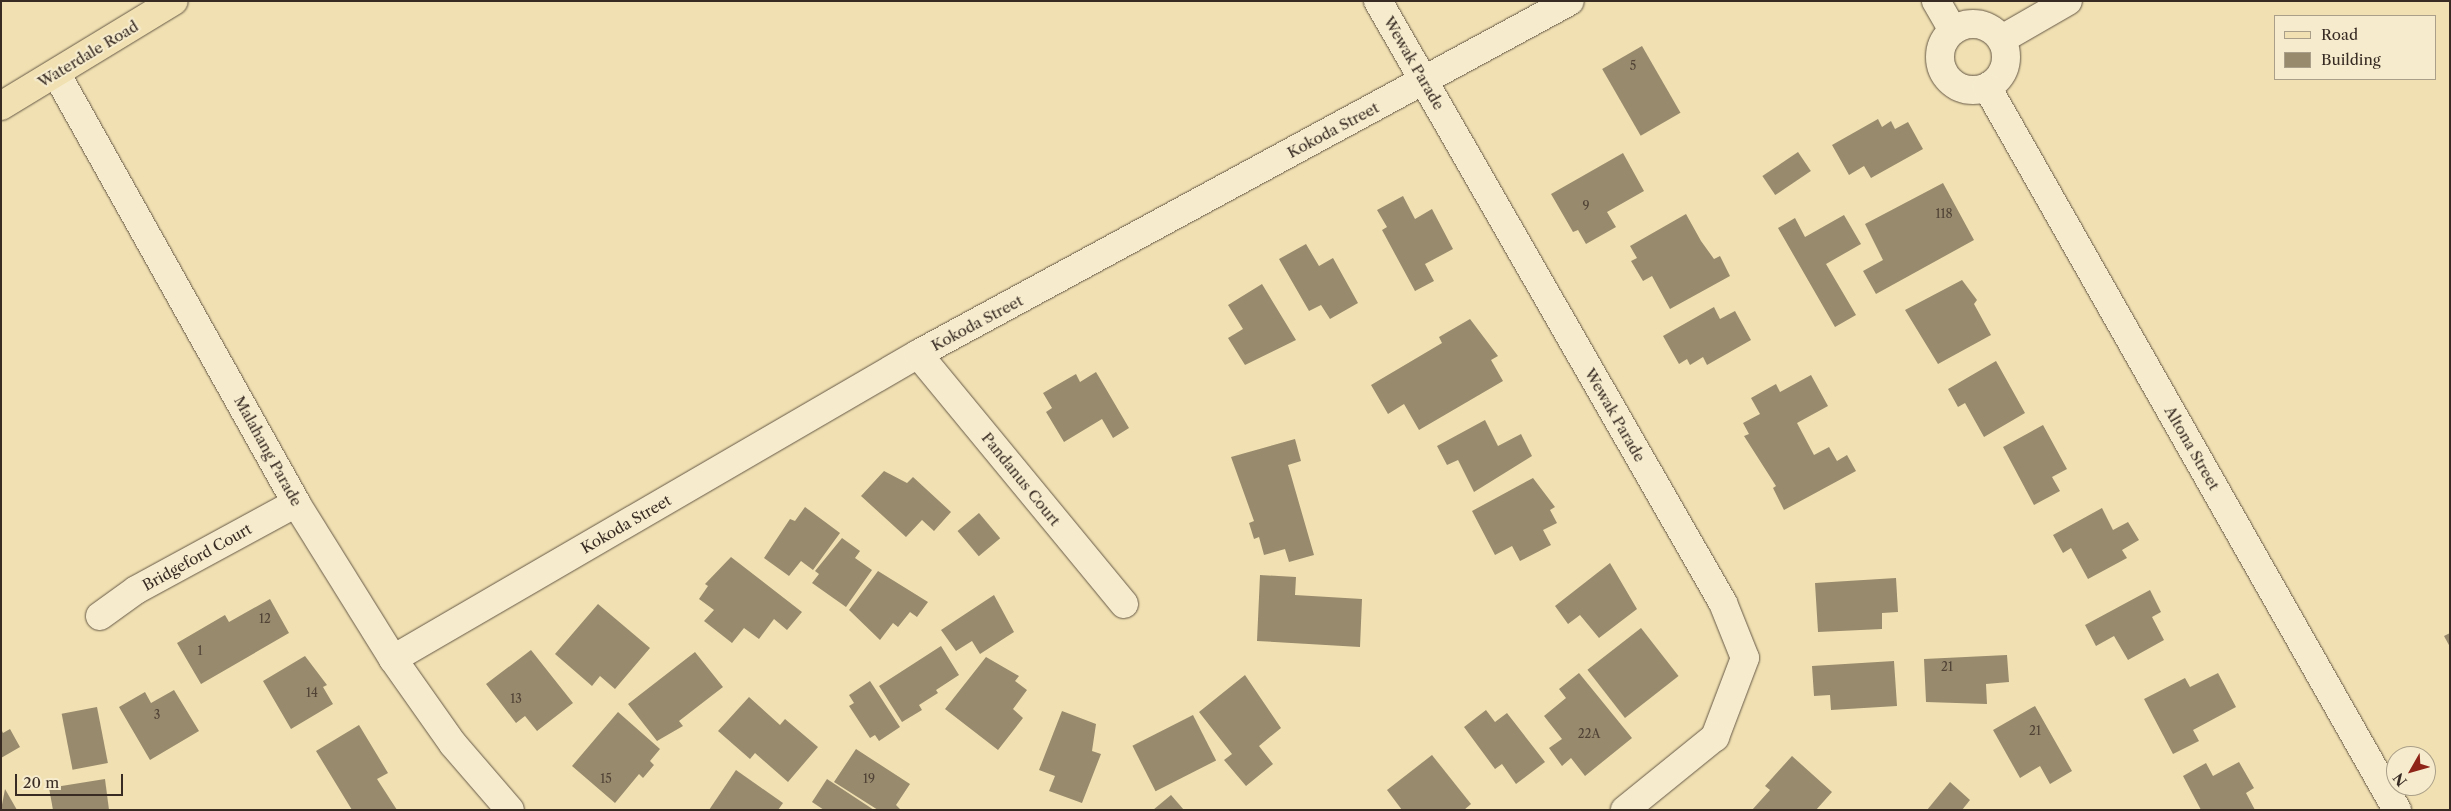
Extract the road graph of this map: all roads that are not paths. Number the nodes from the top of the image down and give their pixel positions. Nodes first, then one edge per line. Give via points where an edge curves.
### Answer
1 (174, 1) edge
2 (1378, 1) edge
3 (1570, 1) edge
4 (1936, 1) edge
5 (2068, 1) edge
6 (1953, 30) junction
7 (2002, 39) junction
8 (56, 73) junction
9 (1424, 81) junction
10 (1987, 87) junction
11 (1, 106) edge
12 (918, 354) junction
13 (296, 503) junction
14 (1124, 604) dead end
15 (100, 616) dead end
16 (393, 659) junction
17 (510, 810) edge
18 (1625, 810) edge
19 (2397, 810) edge

1 - 8 main road, Waterdale Road
2 - 9 street, Wewak Parade
3 - 9 street, Kokoda Street
4 - 6 street
5 - 7 street
6 - 7 street via 1979,24
6 - 10 street via 1940,50 1944,74 1963,89
7 - 10 street via 2005,66
8 - 11 main road, Waterdale Road
8 - 13 street, Malahang Parade
9 - 12 street, Kokoda Street
9 - 18 street, Wewak Parade via 1724,602 1745,658 1715,737
10 - 19 street, Altona Street
12 - 14 street, Pandanus Court
12 - 16 street, Kokoda Street
13 - 15 street, Bridgeford Court via 136,590
13 - 16 street, Malahang Parade
16 - 17 street, Malahang Parade via 453,744

